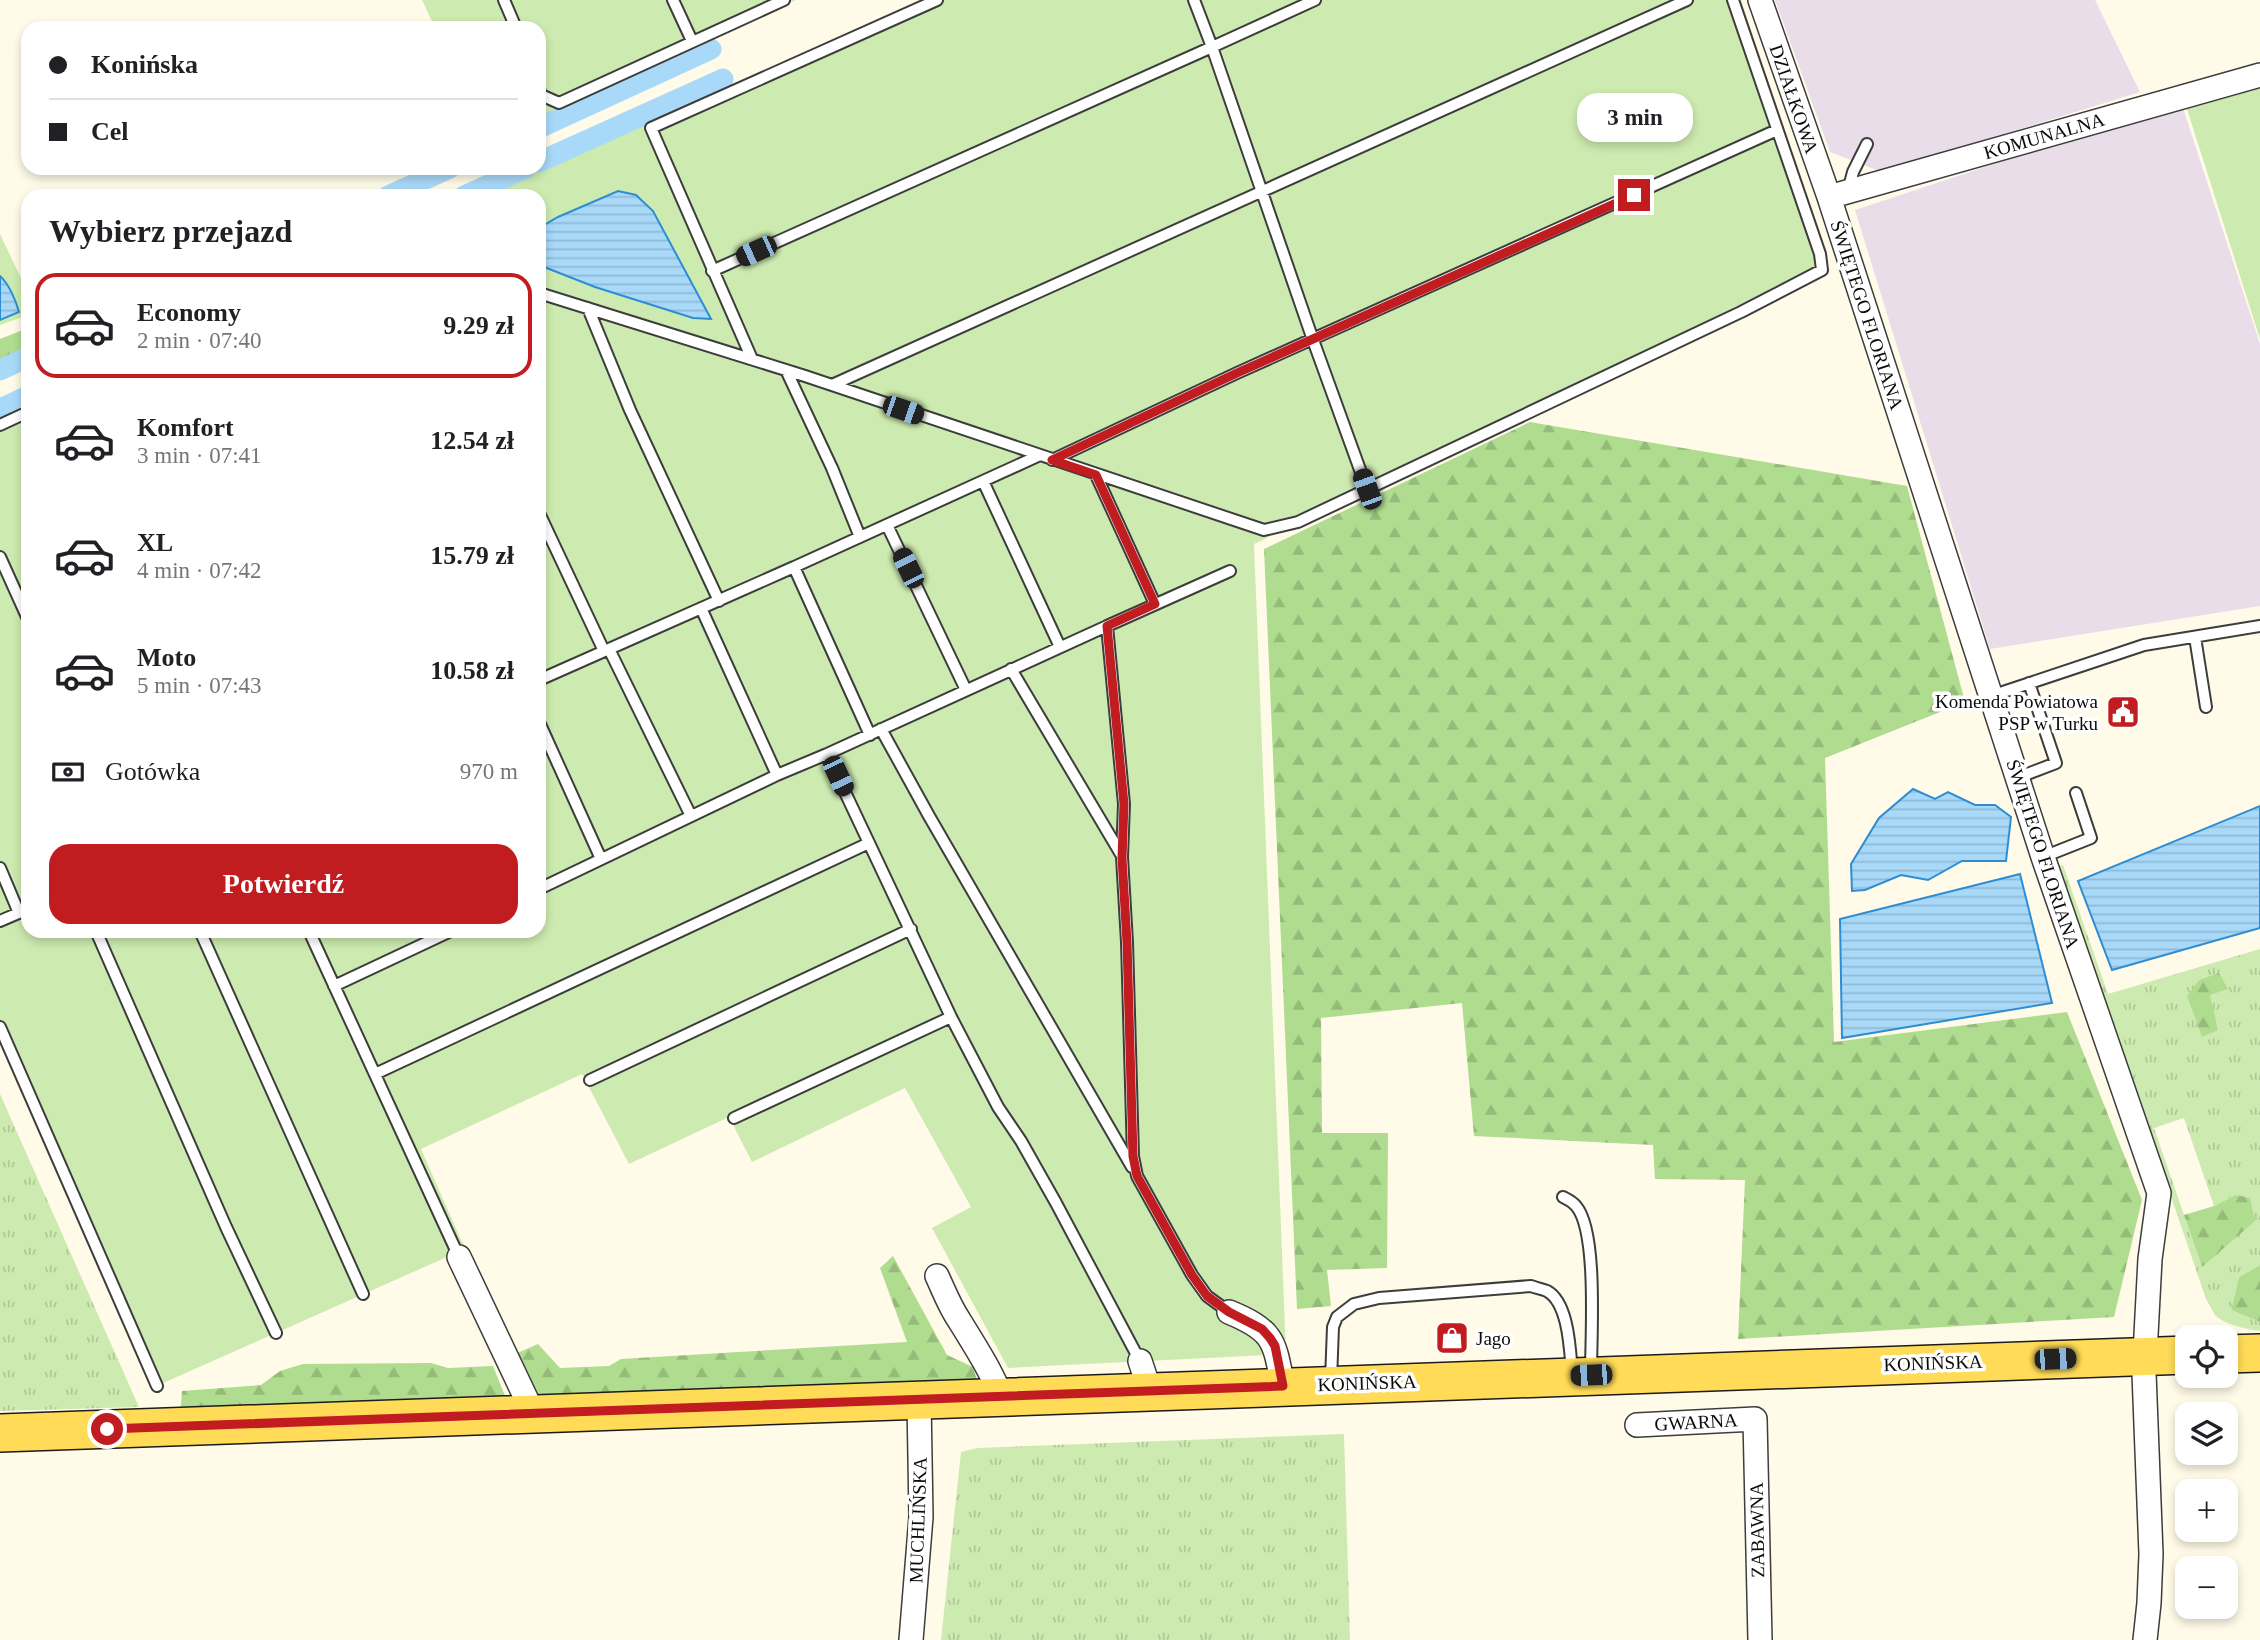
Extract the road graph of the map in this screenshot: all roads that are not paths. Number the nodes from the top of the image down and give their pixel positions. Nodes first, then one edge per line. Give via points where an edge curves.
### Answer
1 (504, 0) edge
2 (673, 0) edge
3 (784, 0) edge
4 (937, 0) edge
5 (1194, 0) edge
6 (1315, 0) edge
7 (1688, 0) edge
8 (1732, 0) edge
9 (1760, 0) edge
10 (513, 21) edge
11 (692, 41) junction
12 (1212, 47) junction
13 (2260, 75) edge
14 (546, 97) edge
15 (1777, 130) junction
16 (1867, 144) dead end
17 (1263, 191) junction
18 (1838, 194) junction
19 (712, 271) junction
20 (546, 295) edge
21 (588, 308) junction
22 (1313, 340) junction
23 (752, 359) junction
24 (786, 370) junction
25 (832, 385) junction
26 (21, 415) edge
27 (0, 425) edge
28 (1038, 456) junction
29 (1052, 460) junction
30 (1096, 475) junction
31 (983, 481) junction
32 (1367, 489) junction
33 (887, 524) junction
34 (546, 527) edge
35 (860, 537) junction
36 (0, 556) edge
37 (794, 567) junction
38 (1230, 570) dead end
39 (719, 600) junction
40 (21, 603) edge
41 (1155, 604) junction
42 (701, 608) junction
43 (1107, 626) junction
44 (2260, 626) edge
45 (2196, 637) junction
46 (1060, 647) junction
47 (607, 650) junction
48 (1011, 669) junction
49 (546, 677) edge
50 (2029, 683) junction
51 (966, 690) junction
52 (1991, 696) junction
53 (2206, 708) dead end
54 (881, 729) junction
55 (870, 735) junction
56 (546, 737) edge
57 (827, 754) junction
58 (777, 775) junction
59 (2017, 778) junction
60 (2076, 793) dead end
61 (691, 816) junction
62 (869, 842) junction
63 (2043, 857) junction
64 (1122, 858) junction
65 (601, 859) junction
66 (0, 868) edge
67 (546, 886) edge
68 (21, 906) edge
69 (21, 912) edge
70 (0, 921) edge
71 (911, 929) junction
72 (99, 938) edge
73 (203, 938) edge
74 (313, 938) edge
75 (426, 938) edge
76 (436, 938) edge
77 (428, 942) junction
78 (334, 986) junction
79 (951, 1017) junction
80 (0, 1027) edge
81 (375, 1074) junction
82 (590, 1080) dead end
83 (734, 1118) dead end
84 (1137, 1176) junction
85 (1563, 1196) dead end
86 (459, 1258) joint
87 (937, 1276) dead end
88 (363, 1294) dead end
89 (1229, 1312) joint
90 (276, 1333) dead end
91 (2260, 1353) edge
92 (2238, 1354) edge
93 (2175, 1355) edge
94 (2146, 1356) junction
95 (1145, 1376) junction
96 (1581, 1376) junction
97 (1331, 1385) junction
98 (157, 1386) dead end
99 (1283, 1386) junction
100 (1002, 1396) junction
101 (919, 1399) junction
102 (533, 1413) junction
103 (1755, 1419) joint
104 (1637, 1425) dead end
105 (0, 1433) edge
106 (911, 1640) edge
107 (1760, 1640) edge
108 (2145, 1640) edge

1 - 10 lane
2 - 11 lane
3 - 11 lane
4 - 19 lane via 651,128
5 - 12 lane
6 - 12 lane
7 - 17 lane
8 - 15 lane
9 - 18 street, DZIAŁKOWA
11 - 14 lane via 559,103
12 - 17 lane
12 - 19 lane
13 - 18 street, KOMUNALNA
15 - 22 lane
15 - 32 lane via 1822,270
16 - 18 lane
17 - 22 lane
17 - 25 lane
18 - 52 street, ŚWIĘTEGO FLORIANA
19 - 23 lane
20 - 21 lane
21 - 23 lane
21 - 39 lane
22 - 29 lane
22 - 32 lane
23 - 24 lane
24 - 25 lane
24 - 35 lane
25 - 28 lane
26 - 27 lane
28 - 29 lane
28 - 31 lane
29 - 30 lane
30 - 32 lane via 1264,530 1298,522
30 - 41 lane
31 - 33 lane
31 - 46 lane
33 - 35 lane
33 - 51 lane
34 - 47 lane
35 - 37 lane
36 - 40 lane
37 - 39 lane
37 - 55 lane
38 - 41 lane
39 - 42 lane
41 - 43 lane
42 - 47 lane
42 - 58 lane
43 - 46 lane
43 - 64 lane via 1124,804
44 - 45 lane
45 - 50 lane via 2144,645
45 - 53 lane
46 - 48 lane
47 - 49 lane
47 - 61 lane
48 - 51 lane
48 - 64 lane
50 - 52 lane
50 - 59 lane via 2056,764
51 - 54 lane
52 - 59 street, ŚWIĘTEGO FLORIANA
54 - 55 lane
54 - 84 lane
55 - 57 lane
56 - 65 lane
57 - 58 lane
57 - 62 lane
58 - 61 lane
59 - 63 street, ŚWIĘTEGO FLORIANA
60 - 63 lane via 2091,838
61 - 65 lane
62 - 71 lane
62 - 81 lane
63 - 94 street, ŚWIĘTEGO FLORIANA via 2159,1193 2150,1259
64 - 84 lane
65 - 67 lane
66 - 68 lane
69 - 70 lane
71 - 79 lane
71 - 82 lane
72 - 90 lane
73 - 88 lane
74 - 78 lane
75 - 77 lane
76 - 77 lane
77 - 78 lane
78 - 81 lane
79 - 83 lane
79 - 95 lane via 1056,1203
80 - 98 lane
81 - 86 lane
84 - 89 lane via 1192,1275 1207,1296
85 - 96 lane via 1577,1206 1591,1261
86 - 102 street
87 - 100 street
89 - 99 street via 1270,1338
91 - 92 main road
93 - 94 main road, KONIŃSKA
94 - 96 main road, KONIŃSKA
94 - 108 street, ŚWIĘTEGO FLORIANA via 2151,1554
95 - 99 main road, KONIŃSKA
95 - 100 main road, KONIŃSKA
96 - 97 main road, KONIŃSKA
96 - 97 lane via 1555,1297 1531,1286 1354,1304 1337,1317 1333,1327
97 - 99 main road, KONIŃSKA
100 - 101 main road, KONIŃSKA
101 - 102 main road, KONIŃSKA
101 - 106 street, MUCHLIŃSKA via 921,1517
102 - 105 main road, KONIŃSKA
103 - 104 street, GWARNA
103 - 107 street, ZABAWNA

